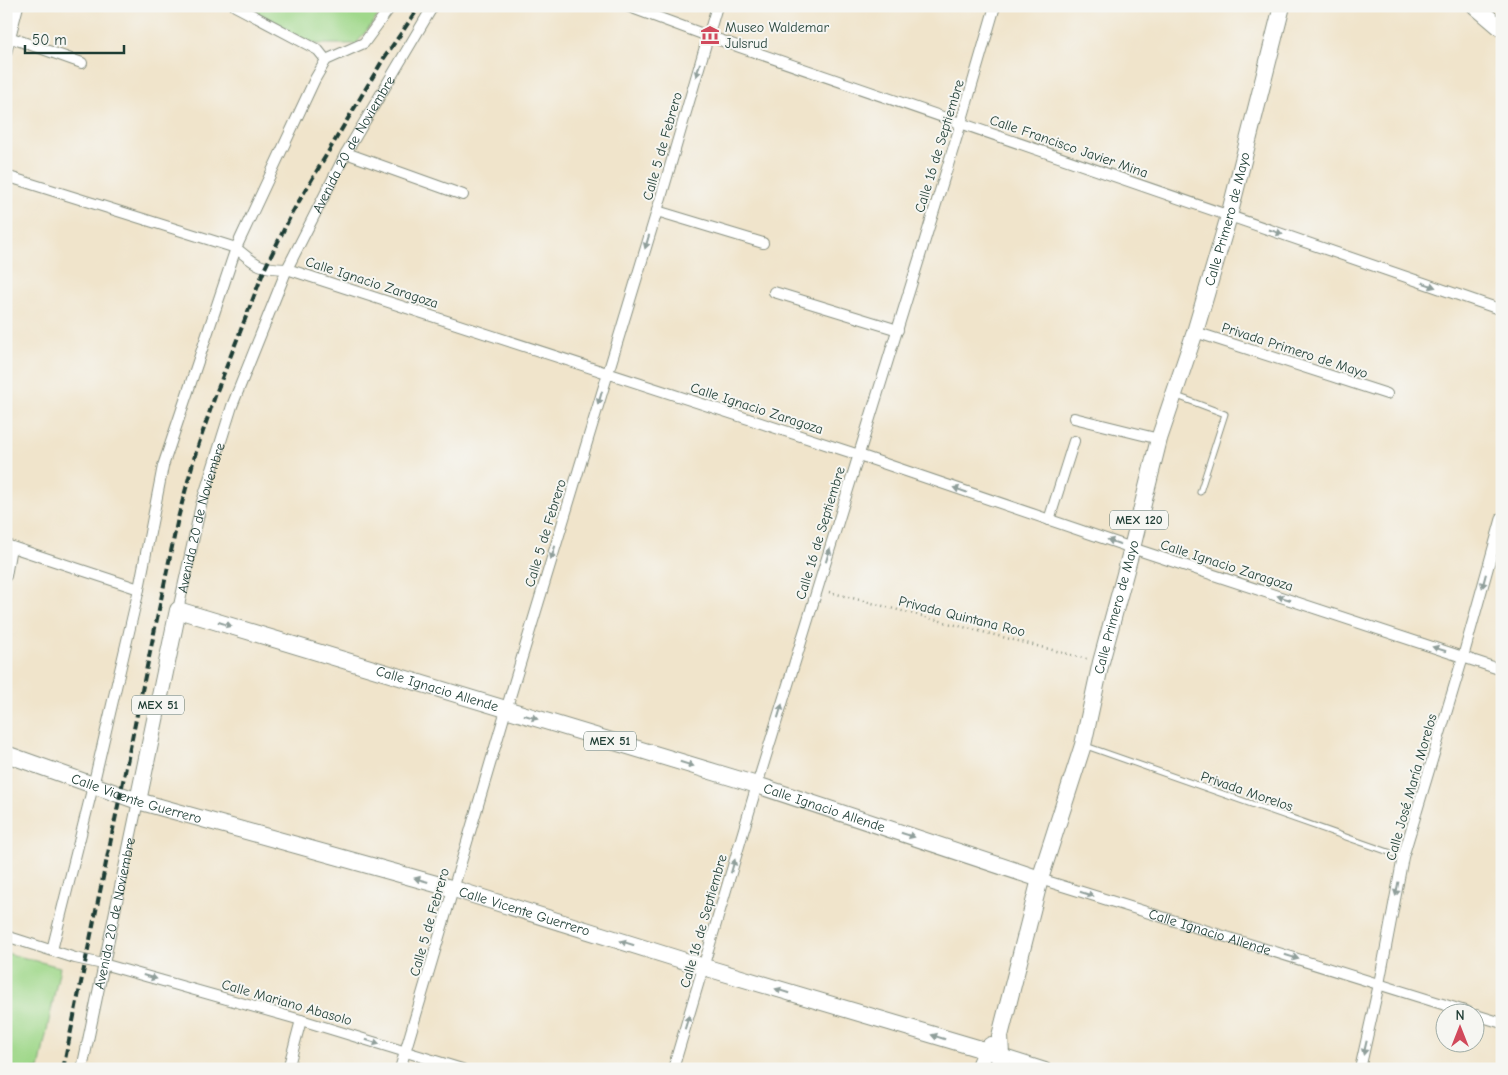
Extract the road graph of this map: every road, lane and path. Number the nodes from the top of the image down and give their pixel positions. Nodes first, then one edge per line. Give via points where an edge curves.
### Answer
1 (18, 6) edge
2 (236, 6) edge
3 (391, 6) edge
4 (433, 6) edge
5 (627, 6) edge
6 (717, 6) edge
7 (995, 6) edge
8 (1282, 6) edge
9 (1475, 6) edge
10 (1502, 29) edge
11 (708, 36) junction
12 (8, 37) edge
13 (6, 53) edge
14 (326, 60) junction
15 (82, 63) dead end
16 (961, 123) junction
17 (346, 153) junction
18 (6, 176) edge
19 (463, 195) dead end
20 (657, 211) junction
21 (1229, 216) junction
22 (763, 242) dead end
23 (236, 248) junction
24 (288, 269) junction
25 (774, 292) dead end
26 (1502, 310) edge
27 (898, 330) junction
28 (1195, 332) junction
29 (607, 374) junction
30 (1387, 394) dead end
31 (1174, 395) junction
32 (1074, 418) dead end
33 (1159, 439) junction
34 (1074, 441) dead end
35 (859, 455) junction
36 (1200, 492) dead end
37 (1502, 517) edge
38 (1049, 520) junction
39 (9, 546) edge
40 (1132, 548) junction
41 (6, 576) edge
42 (139, 589) junction
43 (818, 589) junction
44 (178, 610) junction
45 (1463, 657) junction
46 (1101, 662) junction
47 (1502, 670) edge
48 (506, 710) junction
49 (1083, 746) junction
50 (6, 754) edge
51 (757, 784) junction
52 (93, 786) junction
53 (138, 801) junction
54 (1404, 857) junction
55 (1040, 879) junction
56 (454, 889) junction
57 (6, 936) edge
58 (52, 950) junction
59 (103, 964) junction
60 (704, 967) junction
61 (1379, 984) junction
62 (1436, 1002) edge
63 (1486, 1018) edge
64 (301, 1020) junction
65 (1502, 1023) edge
66 (1000, 1036) junction
67 (984, 1051) junction
68 (405, 1052) junction
69 (1000, 1062) edge
70 (82, 1069) edge
71 (288, 1069) edge
72 (400, 1069) edge
73 (462, 1069) edge
74 (673, 1069) edge
75 (978, 1069) edge
76 (1045, 1069) edge
77 (1360, 1069) edge

1 - 12 street
2 - 14 street via 318,50
3 - 14 street via 364,43
4 - 17 street, Avenida 20 de Noviembre
5 - 11 street, Calle Francisco Javier Mina
6 - 11 street, Calle 5 de Febrero
7 - 16 street, Calle 16 de Septiembre
8 - 21 main road, Calle Primero de Mayo / MEX 120
9 - 10 main road
11 - 16 street, Calle Francisco Javier Mina
11 -> 20 street, Calle 5 de Febrero
12 - 13 street
12 - 15 street
14 - 23 street
16 - 21 street, Calle Francisco Javier Mina
16 - 27 street, Calle 16 de Septiembre
17 - 19 street
17 - 24 street, Avenida 20 de Noviembre
18 - 23 street, Calle Ignacio Zaragoza
20 - 22 street
20 -> 29 street, Calle 5 de Febrero
21 -> 26 street, Calle Francisco Javier Mina
21 - 28 main road, Calle Primero de Mayo / MEX 120
23 - 24 street, Calle Ignacio Zaragoza via 266,268
23 - 42 street via 163,466
24 - 29 street, Calle Ignacio Zaragoza
24 - 44 street, Avenida 20 de Noviembre via 232,406 201,505
25 - 27 street
27 - 35 street, Calle 16 de Septiembre
28 - 30 street, Privada Primero de Mayo
28 - 31 main road, Calle Primero de Mayo / MEX 120
29 - 35 street, Calle Ignacio Zaragoza
29 -> 48 street, Calle 5 de Febrero
31 - 33 main road, Calle Primero de Mayo / MEX 120
31 - 36 lane via 1225,414
32 - 33 street
33 - 40 main road, Calle Primero de Mayo / MEX 120
34 - 38 street
38 -> 35 street, Calle Ignacio Zaragoza
43 -> 35 street, Calle 16 de Septiembre
37 -> 45 street, Calle José María Morelos
40 -> 38 street, Calle Ignacio Zaragoza
39 - 41 street
39 - 42 street
45 -> 40 street, Calle Ignacio Zaragoza
40 - 46 main road, Calle Primero de Mayo / MEX 120
42 - 52 street
43 - 46 path, Privada Quintana Roo
51 -> 43 street, Calle 16 de Septiembre
44 -> 48 main road, Calle Ignacio Allende / MEX 51
44 - 53 main road, Avenida 20 de Noviembre / MEX 51
45 - 47 street, Calle Ignacio Zaragoza
45 - 54 street, Calle José María Morelos
46 - 49 main road, Calle Primero de Mayo / MEX 120
48 -> 51 main road, Calle Ignacio Allende / MEX 51
48 - 56 street, Calle 5 de Febrero
49 - 54 lane, Privada Morelos
49 - 55 main road, Calle Primero de Mayo / MEX 120
50 - 52 main road, Calle Vicente Guerrero
51 -> 55 main road, Calle Ignacio Allende / MEX 51
60 -> 51 street, Calle 16 de Septiembre
52 - 53 main road, Calle Vicente Guerrero
52 - 58 street
56 -> 53 main road, Calle Vicente Guerrero
53 - 59 street, Avenida 20 de Noviembre
54 -> 61 street, Calle José María Morelos
55 -> 61 street, Calle Ignacio Allende
55 - 66 main road, Calle Primero de Mayo / MEX 120
60 -> 56 main road, Calle Vicente Guerrero
56 - 68 street, Calle 5 de Febrero
57 - 58 street, Calle Mariano Abasolo
58 - 59 street, Calle Mariano Abasolo
59 -> 64 street, Calle Mariano Abasolo
59 - 70 street, Avenida 20 de Noviembre
67 -> 60 main road, Calle Vicente Guerrero
74 -> 60 street, Calle 16 de Septiembre
61 - 62 street, Calle Ignacio Allende
61 -> 77 street, Calle José María Morelos
63 - 65 street
64 -> 68 street, Calle Mariano Abasolo
64 - 71 street
66 - 67 main road
66 - 69 main road, Calle Primero de Mayo / MEX 120
67 - 69 main road, Calle Vicente Guerrero
67 - 75 main road
68 - 72 street, Calle 5 de Febrero
68 - 73 street, Calle Mariano Abasolo
69 - 76 street, Calle Vicente Guerrero

